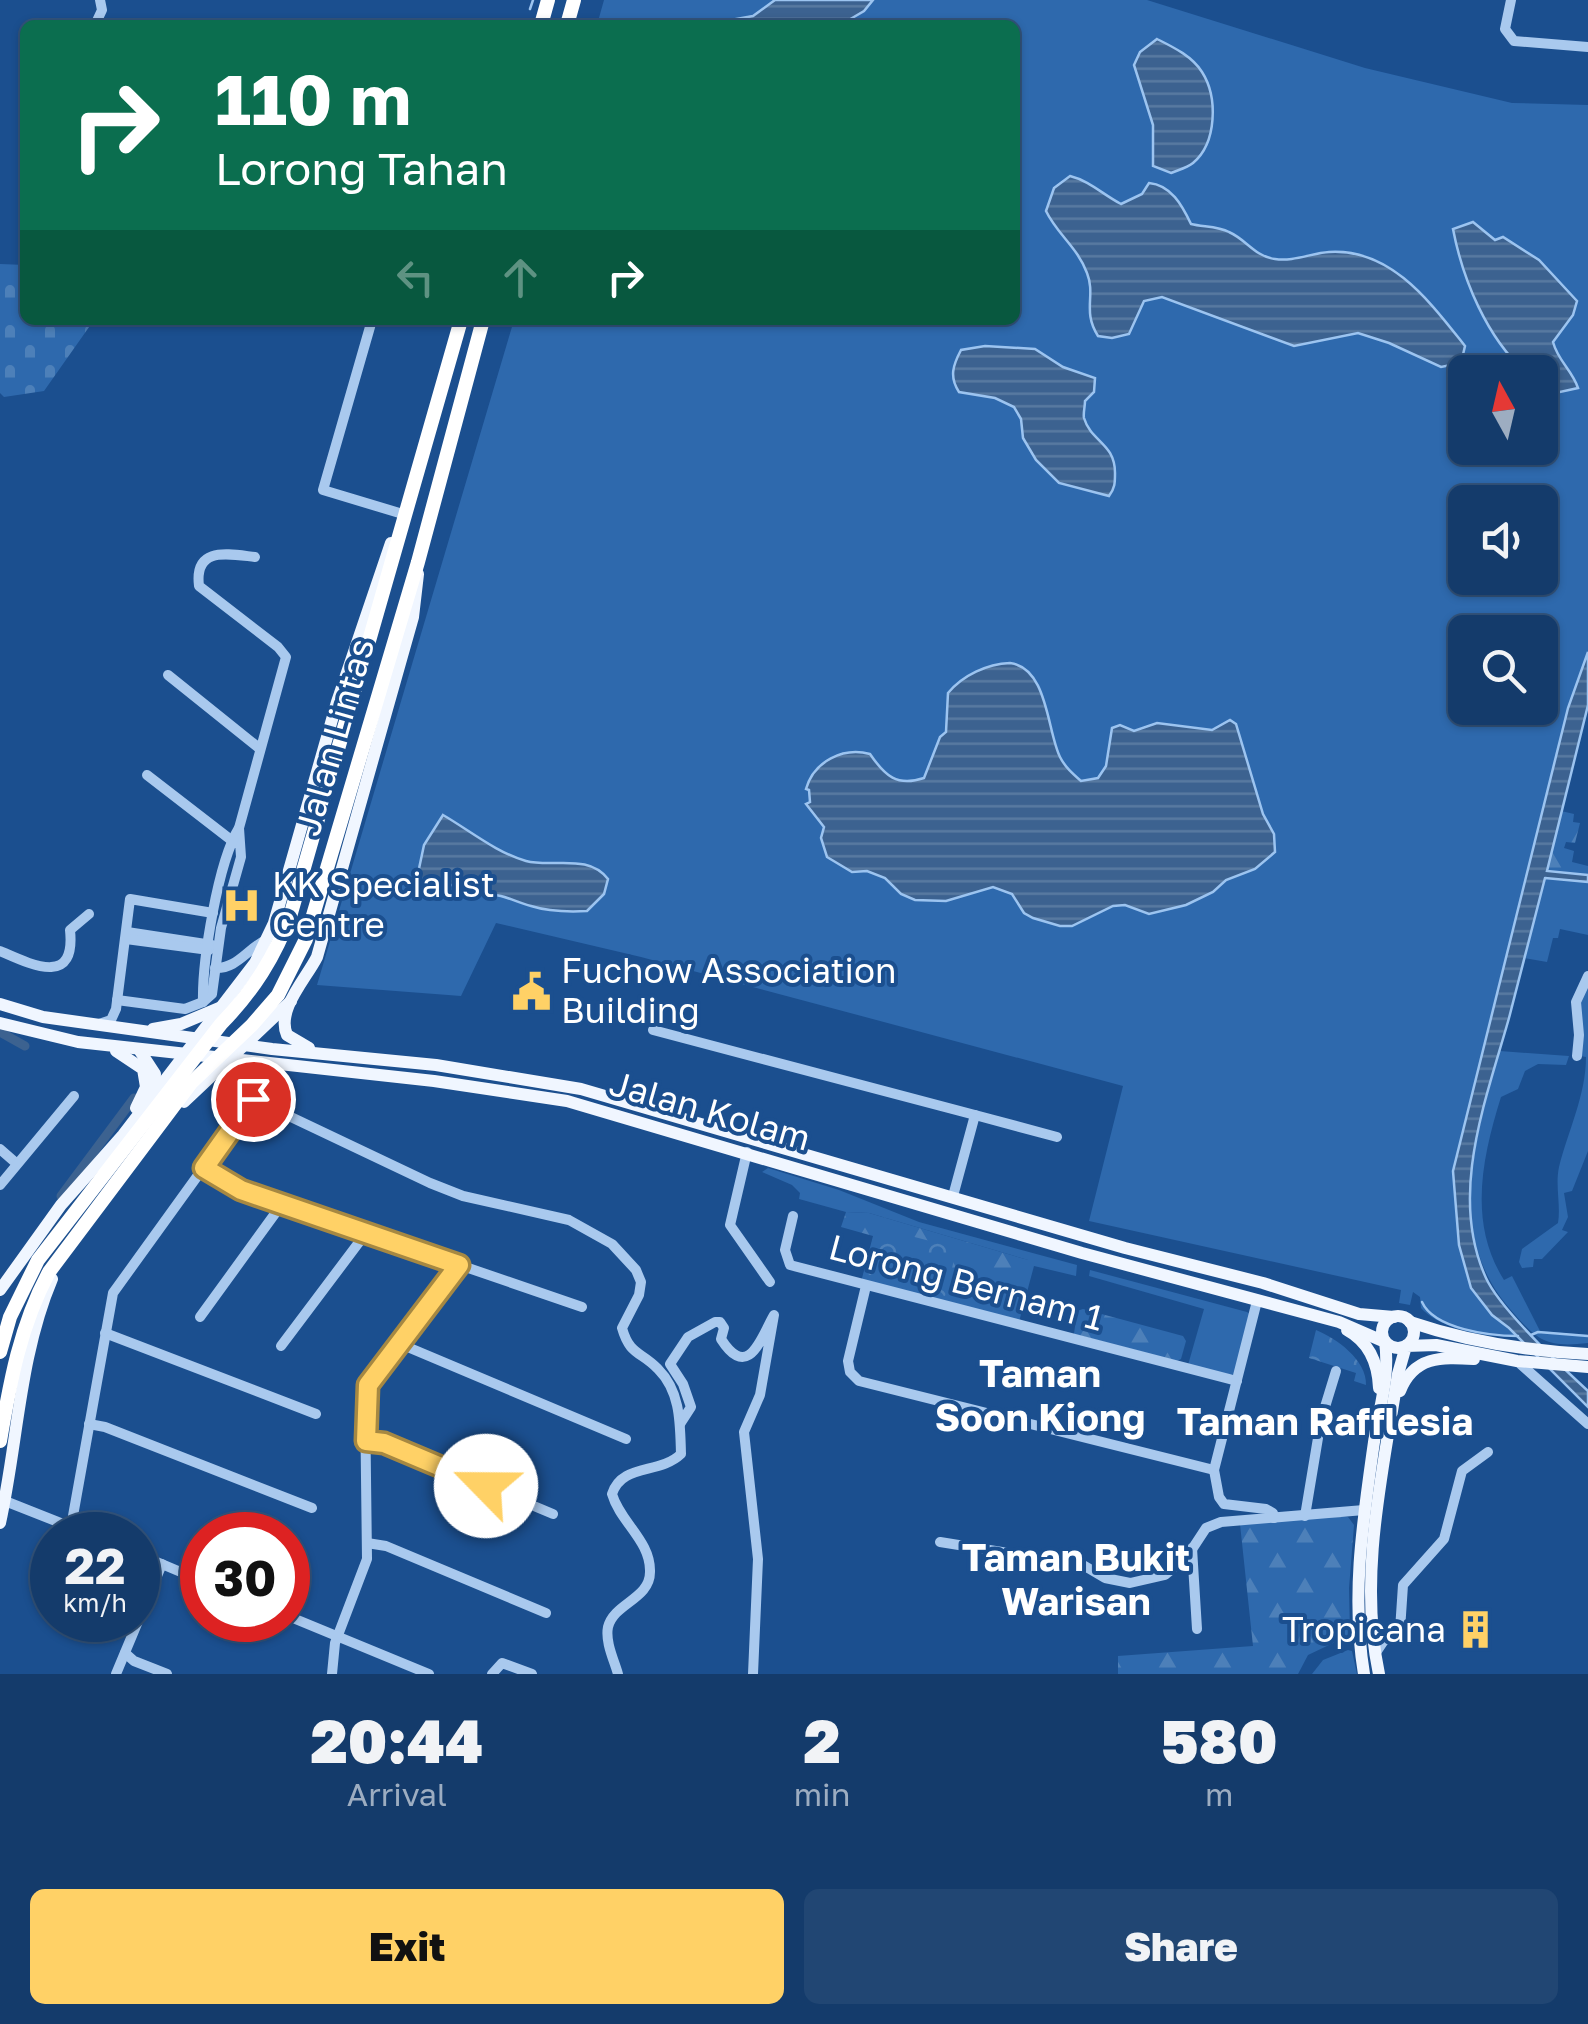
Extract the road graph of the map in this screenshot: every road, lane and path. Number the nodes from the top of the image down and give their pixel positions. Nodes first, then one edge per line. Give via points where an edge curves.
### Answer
1 (1511, 0) edge
2 (1588, 47) edge
3 (371, 325) edge
4 (460, 325) edge
5 (482, 325) edge
6 (405, 517) junction
7 (255, 557) dead end
8 (418, 562) junction
9 (168, 675) dead end
10 (259, 748) junction
11 (147, 775) dead end
12 (236, 843) junction
13 (213, 913) junction
14 (89, 914) dead end
15 (126, 936) junction
16 (266, 940) junction
17 (211, 947) junction
18 (0, 951) edge
19 (215, 968) junction
20 (1588, 976) edge
21 (245, 977) junction
22 (118, 1000) junction
23 (291, 1001) junction
24 (203, 1002) junction
25 (0, 1004) edge
26 (221, 1007) junction
27 (279, 1011) junction
28 (0, 1022) edge
29 (95, 1025) junction
30 (653, 1030) dead end
31 (144, 1031) junction
32 (200, 1038) junction
33 (243, 1045) junction
34 (106, 1046) junction
35 (140, 1050) junction
36 (282, 1050) junction
37 (331, 1054) junction
38 (184, 1056) junction
39 (1577, 1056) dead end
40 (226, 1060) junction
41 (305, 1068) junction
42 (214, 1072) junction
43 (154, 1095) junction
44 (74, 1096) dead end
45 (253, 1099) junction
46 (975, 1115) junction
47 (1057, 1137) dead end
48 (0, 1149) edge
49 (747, 1152) junction
50 (16, 1163) junction
51 (204, 1168) junction
52 (888, 1178) junction
53 (0, 1185) edge
54 (953, 1196) junction
55 (896, 1198) junction
56 (282, 1204) junction
57 (61, 1205) junction
58 (793, 1216) dead end
59 (366, 1233) junction
60 (459, 1265) junction
61 (770, 1282) dead end
62 (866, 1286) junction
63 (0, 1290) edge
64 (1257, 1301) junction
65 (582, 1307) dead end
66 (1347, 1310) junction
67 (1394, 1316) junction
68 (200, 1317) dead end
69 (1321, 1320) junction
70 (1410, 1322) junction
71 (105, 1334) junction
72 (1458, 1334) junction
73 (1385, 1342) junction
74 (398, 1343) junction
75 (281, 1346) dead end
76 (1406, 1346) junction
77 (0, 1349) edge
78 (1588, 1354) edge
79 (1523, 1357) junction
80 (1493, 1358) junction
81 (1588, 1367) edge
82 (1336, 1371) dead end
83 (1237, 1382) junction
84 (22, 1388) junction
85 (1386, 1409) junction
86 (316, 1414) dead end
87 (89, 1424) junction
88 (680, 1424) junction
89 (1588, 1424) edge
90 (626, 1439) dead end
91 (366, 1441) junction
92 (0, 1442) edge
93 (1488, 1452) dead end
94 (1214, 1470) junction
95 (5, 1500) junction
96 (312, 1508) dead end
97 (1364, 1510) junction
98 (34, 1512) edge
99 (74, 1512) edge
100 (553, 1514) dead end
101 (1305, 1516) junction
102 (1274, 1518) junction
103 (0, 1523) edge
104 (940, 1542) dead end
105 (367, 1544) junction
106 (1192, 1547) junction
107 (162, 1564) joint
108 (180, 1572) edge
109 (546, 1614) dead end
110 (310, 1625) edge
111 (1372, 1628) junction
112 (1197, 1629) dead end
113 (337, 1637) junction
114 (1388, 1638) junction
115 (125, 1653) junction
116 (1375, 1654) junction
117 (116, 1674) edge
118 (167, 1674) edge
119 (332, 1674) edge
120 (429, 1674) edge
121 (492, 1674) edge
122 (532, 1674) edge
123 (618, 1674) edge
124 (753, 1674) edge
125 (1364, 1674) edge
126 (1378, 1674) edge

1 - 2 street via 1505,29 1514,41
3 - 6 street via 323,490
4 - 6 highway, Jalan Lintas
5 - 8 highway, Jalan Lintas
6 - 16 main road, Jalan Lintas via 353,652
6 - 77 highway, Jalan Lintas via 275,954 38,1260
7 - 10 street via 221,553 197,571 199,586 286,657
8 - 23 main road via 413,617 317,957
8 - 92 highway, Jalan Lintas via 293,970 252,1025 191,1083 49,1272 19,1343
9 - 10 street
10 - 12 street
11 - 12 street
12 - 13 street
12 - 17 street via 235,882
13 - 15 street via 130,900
13 - 17 street
14 - 18 street via 70,930 70,952 58,966
15 - 17 street
15 - 22 street
16 - 19 street via 232,966
16 - 21 main road, Jalan Lintas
17 - 19 street
17 - 24 street
19 - 24 street via 212,994
20 - 39 street via 1576,1002
21 - 26 main road, Jalan Lintas
21 - 27 main road via 233,1004 238,1016
22 - 24 street via 185,1009
22 - 29 street via 111,1020
23 - 27 main road
23 - 37 main road via 287,1035
25 - 29 main road, Jalan Kolam
26 - 31 main road
26 - 32 main road
27 - 33 main road
28 - 34 main road, Jalan Kolam
29 - 31 main road, Jalan Kolam
30 - 46 street
31 - 32 main road, Jalan Kolam
32 - 33 main road, Jalan Kolam
32 - 38 main road
33 - 36 main road, Jalan Kolam
33 - 40 main road
34 - 35 main road, Jalan Kolam
34 - 57 main road via 144,1069 146,1088
35 - 38 main road, Jalan Kolam
35 - 43 main road via 156,1074
36 - 37 main road, Jalan Kolam
36 - 41 main road via 281,1060
37 - 52 main road, Jalan Kolam via 581,1089
38 - 40 main road, Jalan Kolam
38 - 43 main road
40 - 41 main road, Jalan Kolam
40 - 42 main road
41 - 49 main road, Jalan Kolam via 568,1101
42 - 45 street
42 - 84 main road via 188,1096 54,1276
43 - 57 main road
44 - 50 street
45 - 51 street
45 - 88 street via 463,1196 569,1220 612,1244 641,1282 622,1328 629,1348 668,1382
46 - 47 street
46 - 54 street
48 - 50 street
49 - 55 main road, Jalan Kolam
49 - 61 street via 730,1225
50 - 53 street
51 - 56 street
51 - 71 street via 114,1292
52 - 54 main road, Jalan Kolam
52 - 55 main road
54 - 66 main road, Jalan Kolam
55 - 64 main road, Jalan Kolam
56 - 59 street
56 - 68 street
57 - 63 main road
58 - 62 street, Lorong Bernam 1 via 785,1250 790,1265
59 - 60 street
59 - 75 street
60 - 65 street
60 - 74 street
62 - 83 street, Lorong Bernam 1
62 - 94 street via 848,1360 859,1381
64 - 69 main road, Jalan Kolam
64 - 83 street
66 - 67 main road, Jalan Kolam
66 - 72 main road, Jalan Kolam via 1409,1313
67 - 70 main road
67 - 73 main road via 1384,1325
69 - 73 main road, Jalan Kolam
69 - 85 main road via 1351,1331 1369,1349
70 - 72 main road, Jalan Kolam
70 - 76 main road via 1414,1335
71 - 86 street
71 - 87 street
72 - 79 main road, Jalan Kolam
73 - 76 main road
73 - 85 main road
74 - 90 street
74 - 91 street via 368,1385
76 - 80 main road, Jalan Kolam via 1450,1347
76 - 85 main road
77 - 84 main road via 16,1354
78 - 79 main road, Jalan Kolam
79 - 80 main road, Jalan Kolam
79 - 81 main road, Jalan Kolam
79 - 89 street
80 - 85 main road via 1448,1356 1420,1364
82 - 101 street
83 - 94 street
84 - 95 main road
85 - 97 main road
85 - 111 main road
87 - 96 street
87 - 99 street
88 - 123 street via 681,1454 670,1464 628,1474 612,1494 643,1543 651,1574 609,1624
88 - 124 street via 690,1399 670,1364 688,1337 720,1322 724,1344 751,1354 774,1315 760,1395 744,1432 758,1559
91 - 100 street
91 - 105 street
93 - 114 street via 1459,1476 1448,1532 1403,1585 1400,1630
94 - 102 street via 1224,1504 1266,1509
95 - 98 street
95 - 103 main road
97 - 101 street
97 - 125 main road via 1356,1615
101 - 102 street
102 - 106 street via 1221,1522 1206,1528
104 - 106 street via 1083,1565 1130,1583 1165,1575
105 - 109 street via 386,1546
105 - 113 street via 366,1565
106 - 112 street
107 - 108 street
107 - 115 street
110 - 113 street
111 - 114 street
111 - 116 main road
113 - 119 street
113 - 120 street
114 - 116 street
115 - 117 street
115 - 118 street
116 - 126 main road
121 - 122 street via 502,1663

